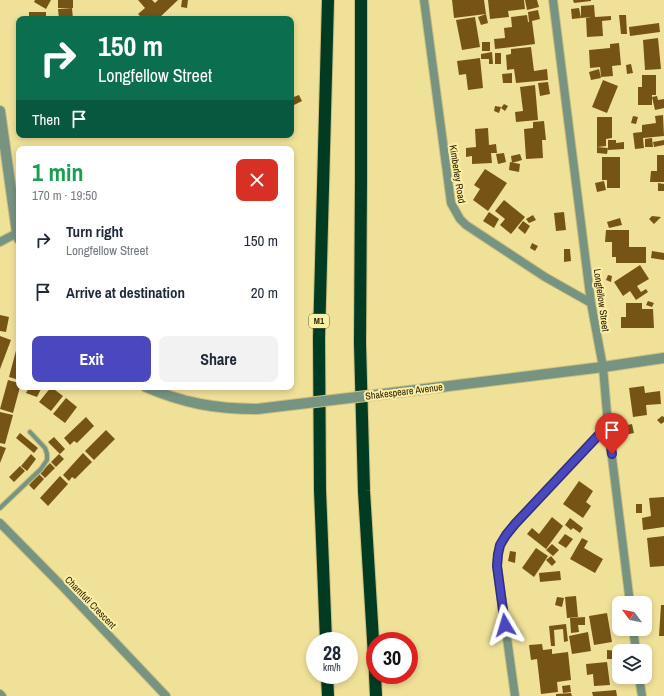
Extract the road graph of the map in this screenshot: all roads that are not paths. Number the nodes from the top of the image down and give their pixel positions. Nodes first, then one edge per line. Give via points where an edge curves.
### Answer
1 (328, 0) edge
2 (361, 0) edge
3 (424, 0) edge
4 (553, 0) edge
5 (0, 111) edge
6 (16, 222) edge
7 (16, 237) edge
8 (0, 242) edge
9 (591, 303) junction
10 (664, 358) edge
11 (602, 367) junction
12 (153, 390) edge
13 (608, 425) junction
14 (30, 432) dead end
15 (0, 508) edge
16 (0, 523) edge
17 (629, 596) edge
18 (326, 632) edge
19 (372, 632) edge
20 (327, 684) edge
21 (375, 684) edge
22 (640, 684) edge
23 (166, 696) edge
24 (328, 696) edge
25 (376, 696) edge
26 (515, 696) edge
27 (642, 696) edge

1 - 18 highway, M1 via 319,338 320,490
2 - 19 highway via 360,344 364,491
3 - 9 street, Kimberley Road via 451,203 455,211 466,225 479,234 544,277
4 - 9 street, Longfellow Street
5 - 6 street
7 - 8 street
9 - 11 street, Longfellow Street
10 - 11 street, Shakespeare Avenue
11 - 12 street, Shakespeare Avenue, bridge via 257,409 199,404
11 - 13 street, Longfellow Street
13 - 17 street, Longfellow Street
13 - 26 street via 515,524 500,545 497,566
14 - 15 lane via 45,448 47,460 41,469
16 - 23 street, Chamfuti Crescent
20 - 24 highway
21 - 25 highway
22 - 27 street

